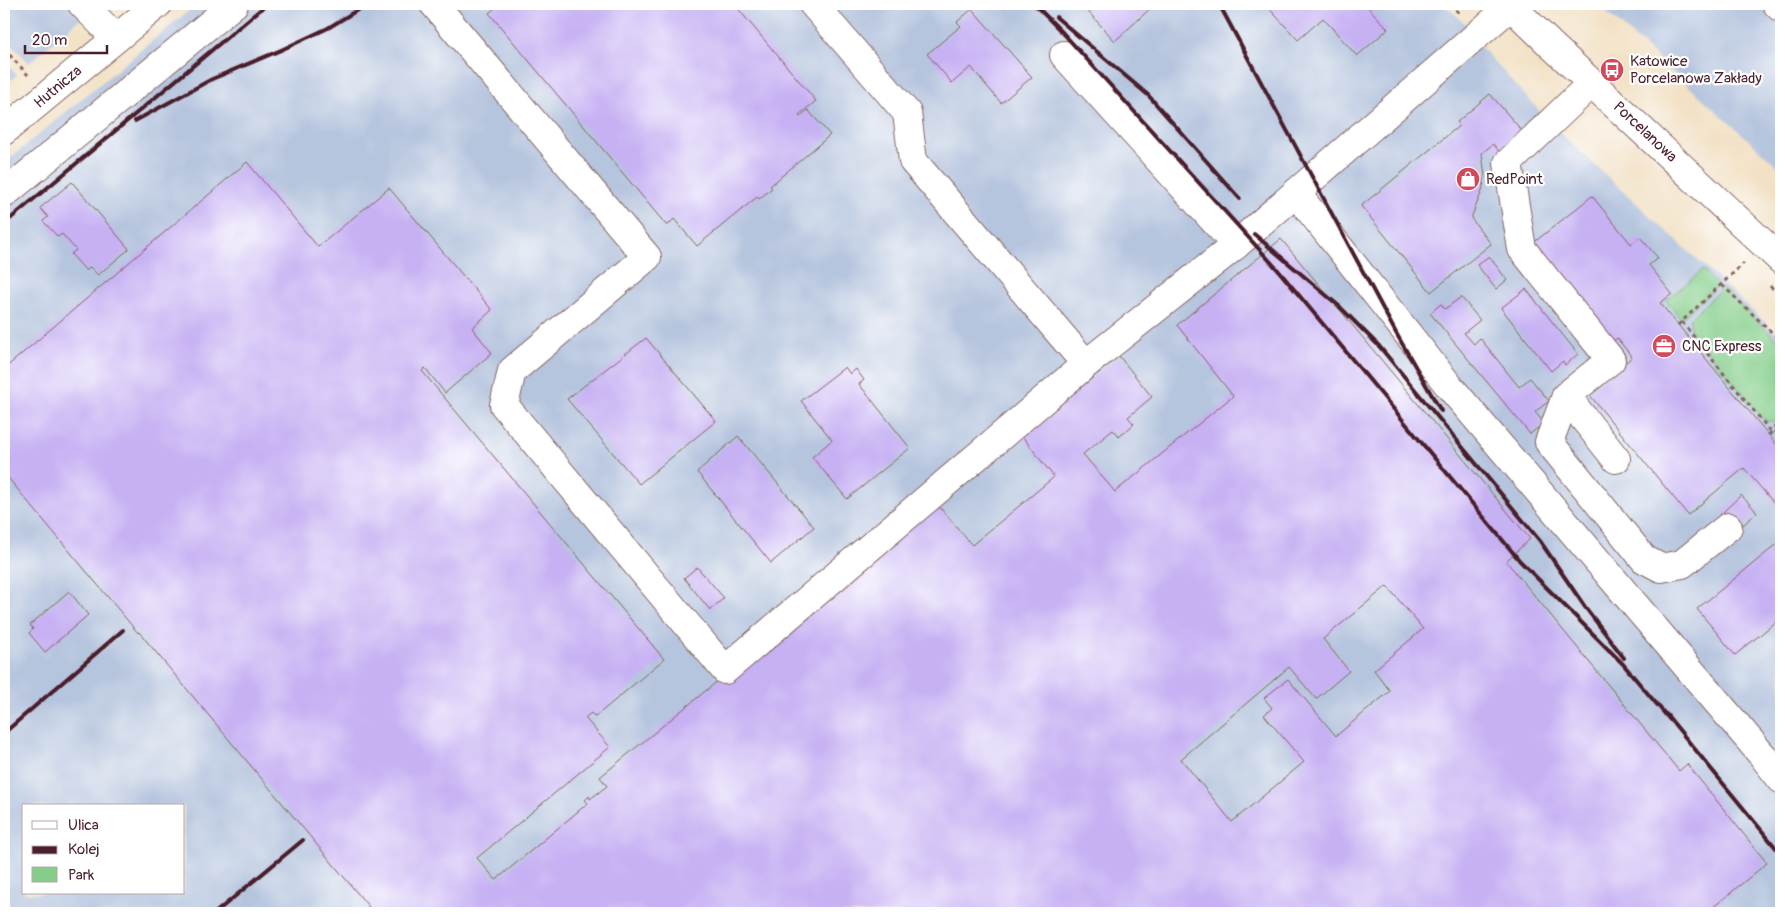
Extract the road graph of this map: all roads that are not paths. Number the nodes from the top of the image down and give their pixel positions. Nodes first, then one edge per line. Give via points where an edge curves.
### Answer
1 (82, 4) edge
2 (158, 4) edge
3 (234, 4) edge
4 (434, 4) edge
5 (813, 4) edge
6 (1511, 4) edge
7 (1777, 4) edge
8 (1781, 8) edge
9 (116, 38) junction
10 (1064, 55) dead end
11 (1592, 82) junction
12 (4, 132) edge
13 (1296, 193) junction
14 (4, 194) edge
15 (1236, 245) junction
16 (1781, 260) edge
17 (1086, 364) junction
18 (1566, 396) junction
19 (1616, 458) dead end
20 (1728, 527) dead end
21 (1772, 749) edge
22 (1781, 779) edge

1 - 9 street
2 - 9 street, Hutnicza
3 - 14 street
4 - 17 street via 647,256 512,371 504,405 725,670
5 - 17 street via 907,113 913,161
6 - 11 street, Porcelanowa
6 - 13 street
7 - 8 street
9 - 12 street, Hutnicza
10 - 15 street
11 - 16 street, Porcelanowa
11 - 18 street via 1508,163 1522,249 1611,360
13 - 15 street
13 - 21 street via 1450,387
15 - 17 street
18 - 19 street
18 - 20 street via 1549,442 1644,559 1661,568 1682,564
21 - 22 street

